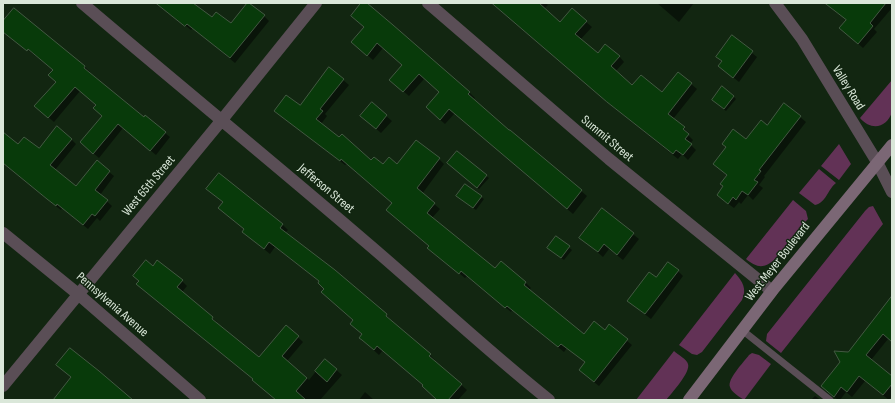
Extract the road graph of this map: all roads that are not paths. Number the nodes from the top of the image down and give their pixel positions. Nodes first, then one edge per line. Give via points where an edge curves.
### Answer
1 (82, 3) edge
2 (316, 3) edge
3 (428, 3) edge
4 (775, 3) edge
5 (221, 121) junction
6 (892, 145) edge
7 (877, 162) junction
8 (892, 192) edge
9 (3, 233) edge
10 (772, 292) junction
11 (78, 294) junction
12 (742, 330) junction
13 (3, 386) edge
14 (200, 400) edge
15 (549, 400) edge
16 (690, 400) edge
17 (830, 400) edge

1 - 5 street, Jefferson Street
2 - 5 street, West 65th Street
3 - 10 street, Summit Street via 609,159
4 - 7 street, Valley Road via 802,39
5 - 11 street, West 65th Street
5 - 15 street, Jefferson Street via 296,182 467,332
6 - 7 main road, West Meyer Boulevard
7 - 8 street, Valley Road
7 - 10 main road, West Meyer Boulevard
9 - 11 street, Pennsylvania Avenue
10 - 12 main road, West Meyer Boulevard
11 - 13 street, West 65th Street
11 - 14 street, Pennsylvania Avenue
12 - 16 main road, West Meyer Boulevard
12 - 17 lane

